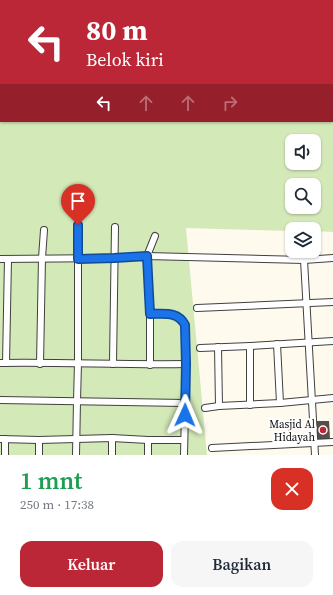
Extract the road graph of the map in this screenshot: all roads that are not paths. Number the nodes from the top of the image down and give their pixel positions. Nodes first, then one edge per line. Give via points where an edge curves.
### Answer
1 (78, 225) dead end
2 (115, 227) dead end
3 (44, 230) dead end
4 (155, 236) dead end
5 (147, 256) junction
6 (42, 258) junction
7 (114, 258) junction
8 (333, 258) edge
9 (0, 259) edge
10 (8, 259) junction
11 (78, 259) junction
12 (304, 260) junction
13 (333, 302) edge
14 (307, 303) junction
15 (197, 308) dead end
16 (150, 314) junction
17 (333, 341) edge
18 (309, 342) junction
19 (277, 344) junction
20 (250, 346) junction
21 (218, 347) junction
22 (200, 348) dead end
23 (3, 363) edge
24 (78, 363) junction
25 (40, 364) junction
26 (114, 364) junction
27 (186, 364) junction
28 (150, 365) junction
29 (333, 398) edge
30 (0, 400) edge
31 (311, 400) junction
32 (77, 401) junction
33 (185, 403) junction
34 (280, 403) junction
35 (250, 405) junction
36 (219, 406) junction
37 (205, 408) dead end
38 (112, 438) junction
39 (2, 439) edge
40 (39, 440) junction
41 (76, 440) junction
42 (148, 440) junction
43 (184, 440) junction
44 (333, 442) edge
45 (314, 443) junction
46 (212, 448) dead end
47 (5, 455) edge
48 (39, 455) edge
49 (76, 455) edge
50 (112, 455) edge
51 (148, 455) edge
52 (184, 455) edge
53 (315, 455) edge

1 - 11 street
2 - 7 street
3 - 6 street
4 - 5 street
5 - 7 street
5 - 12 street
5 - 16 street
6 - 10 street
6 - 11 street
6 - 25 street
7 - 11 street
7 - 26 street
8 - 12 street
9 - 10 street
10 - 23 street
11 - 24 street
12 - 14 street
13 - 14 street
14 - 15 street
14 - 18 street
16 - 27 street via 172,314 182,319 185,325
16 - 28 street
17 - 18 street
18 - 19 street
18 - 31 street
19 - 20 street
19 - 34 street
20 - 21 street
20 - 35 street
21 - 22 street
21 - 36 street
23 - 25 street
24 - 25 street
24 - 26 street
24 - 32 street
26 - 28 street
27 - 28 street
27 - 33 street
29 - 31 street
30 - 32 street
31 - 34 street
31 - 45 street
32 - 33 street
32 - 41 street
33 - 43 street
34 - 35 street
35 - 36 street
36 - 37 street
38 - 41 street
38 - 42 street
38 - 50 street
39 - 40 street
39 - 47 street
40 - 41 street
40 - 48 street
41 - 49 street
42 - 43 street
42 - 51 street
43 - 52 street
44 - 45 street
45 - 46 street
45 - 53 street

